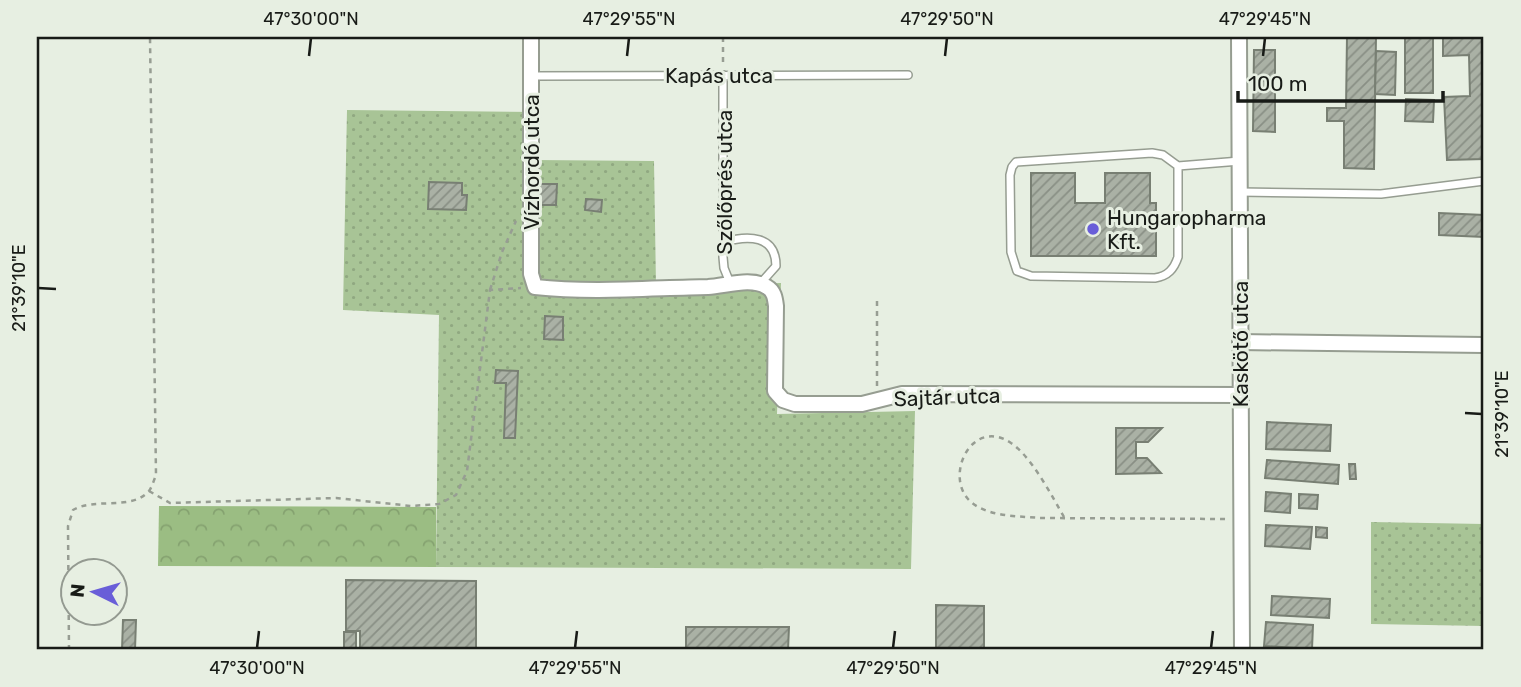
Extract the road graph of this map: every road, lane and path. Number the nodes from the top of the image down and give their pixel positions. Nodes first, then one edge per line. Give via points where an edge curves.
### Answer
1 (150, 37) edge
2 (531, 37) edge
3 (723, 37) edge
4 (1239, 37) edge
5 (723, 75) junction
6 (908, 75) dead end
7 (531, 76) junction
8 (1240, 161) junction
9 (1178, 166) junction
10 (1484, 181) edge
11 (1240, 192) junction
12 (519, 214) dead end
13 (724, 242) junction
14 (730, 284) junction
15 (760, 285) junction
16 (535, 287) junction
17 (490, 290) junction
18 (877, 299) dead end
19 (1240, 342) junction
20 (1484, 345) edge
21 (1240, 395) junction
22 (876, 402) junction
23 (148, 491) junction
24 (1064, 517) junction
25 (1241, 519) junction
26 (69, 650) edge
27 (1242, 650) edge

1 - 23 path via 156,475
2 - 7 street, Vízhordó utca
3 - 5 path
4 - 8 street, Kaskötő utca
5 - 6 lane, Kapás utca
5 - 7 lane, Kapás utca
5 - 13 lane, Szőlőprés utca
7 - 16 street, Vízhordó utca via 531,274
8 - 9 lane
8 - 11 street, Kaskötő utca
9 - 9 lane via 1152,153 1017,162 1010,175 1011,252 1017,271 1031,276 1166,275 1178,257
10 - 11 lane via 1381,194
11 - 19 street, Kaskötő utca
12 - 17 path
13 - 14 lane, Szőlőprés utca via 724,268
13 - 15 lane via 748,238 772,246 776,266
14 - 15 street
14 - 16 street
15 - 22 street, Sajtár utca via 774,295 775,391 783,400 832,405
16 - 17 path
17 - 23 path via 467,471 456,495 439,504 411,506 336,498 170,503
18 - 22 path
19 - 20 street
19 - 21 street, Kaskötő utca
21 - 22 street, Sajtár utca via 902,394
21 - 25 street, Kaskötő utca
23 - 26 path via 134,501 84,504 73,510 68,526
24 - 24 path via 1009,516 982,509 962,488 962,458 985,436 1011,443 1039,476
24 - 25 path
25 - 27 street, Kaskötő utca

